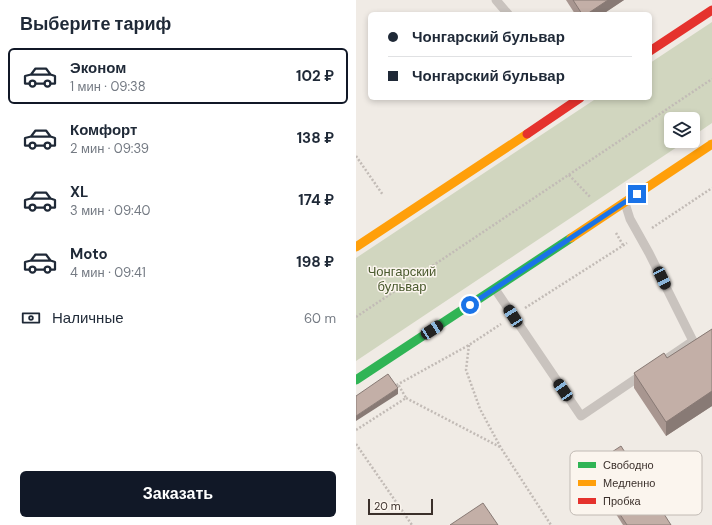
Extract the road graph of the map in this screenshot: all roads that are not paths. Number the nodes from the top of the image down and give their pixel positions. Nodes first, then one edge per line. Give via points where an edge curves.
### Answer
1 (496, 0) edge
2 (712, 10) edge
3 (506, 12) edge
4 (652, 50) edge
5 (576, 100) edge
6 (712, 144) edge
7 (624, 203) junction
8 (356, 247) edge
9 (495, 288) junction
10 (356, 380) edge

1 - 3 lane
2 - 4 main road
5 - 8 main road
6 - 7 main road
7 - 9 main road
7 - 9 lane via 693,341 581,416
9 - 10 main road

